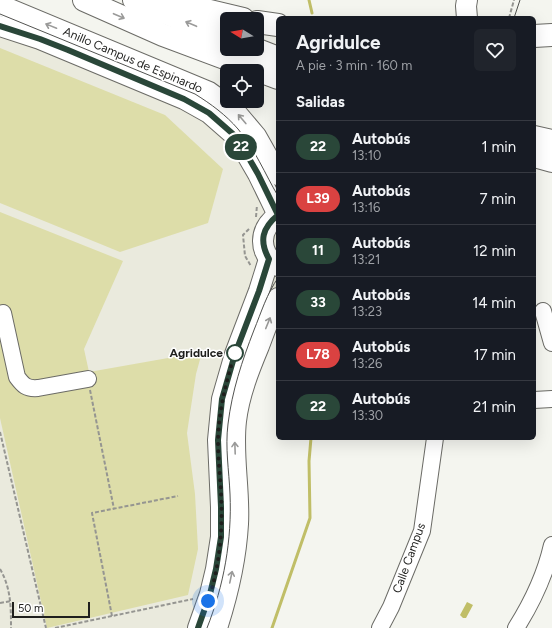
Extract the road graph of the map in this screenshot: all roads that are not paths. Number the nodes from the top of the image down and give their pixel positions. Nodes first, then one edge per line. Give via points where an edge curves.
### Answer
1 (84, 0) edge
2 (134, 0) edge
3 (169, 0) edge
4 (0, 5) edge
5 (220, 13) edge
6 (264, 23) edge
7 (276, 25) edge
8 (0, 26) edge
9 (220, 35) edge
10 (552, 35) edge
11 (536, 36) edge
12 (264, 53) edge
13 (276, 57) edge
14 (276, 77) edge
15 (536, 137) edge
16 (552, 141) edge
17 (536, 157) edge
18 (552, 161) edge
19 (276, 171) edge
20 (276, 211) edge
21 (276, 216) edge
22 (274, 263) edge
23 (276, 303) edge
24 (543, 310) edge
25 (3, 314) dead end
26 (552, 343) edge
27 (5, 350) edge
28 (88, 379) road end
29 (552, 399) edge
30 (536, 400) edge
31 (435, 440) edge
32 (552, 545) edge
33 (198, 628) edge
34 (217, 628) edge
35 (380, 628) edge
36 (516, 628) edge

1 -> 14 highway via 163,35
9 -> 2 highway
3 - 5 highway
19 -> 4 main road, Anillo Campus de Espinardo via 252,131 234,110 209,92
6 - 7 highway
8 - 20 main road, Anillo Campus de Espinardo via 47,42 184,99 209,113 233,134 258,174
10 - 11 highway
12 - 13 highway
15 - 16 highway
17 - 18 highway
21 - 22 main road, Anillo Campus de Espinardo via 267,226 263,240 264,250
22 - 33 main road, Anillo Campus de Espinardo via 259,291 235,354 222,399 218,440 221,537 210,594
34 -> 23 main road via 235,561 238,524 235,439 239,403
24 - 26 street
25 - 27 street
27 - 28 street via 17,377 30,388
29 - 30 street
31 - 35 street, Calle Campus via 422,530
32 - 36 street via 547,566 533,600

